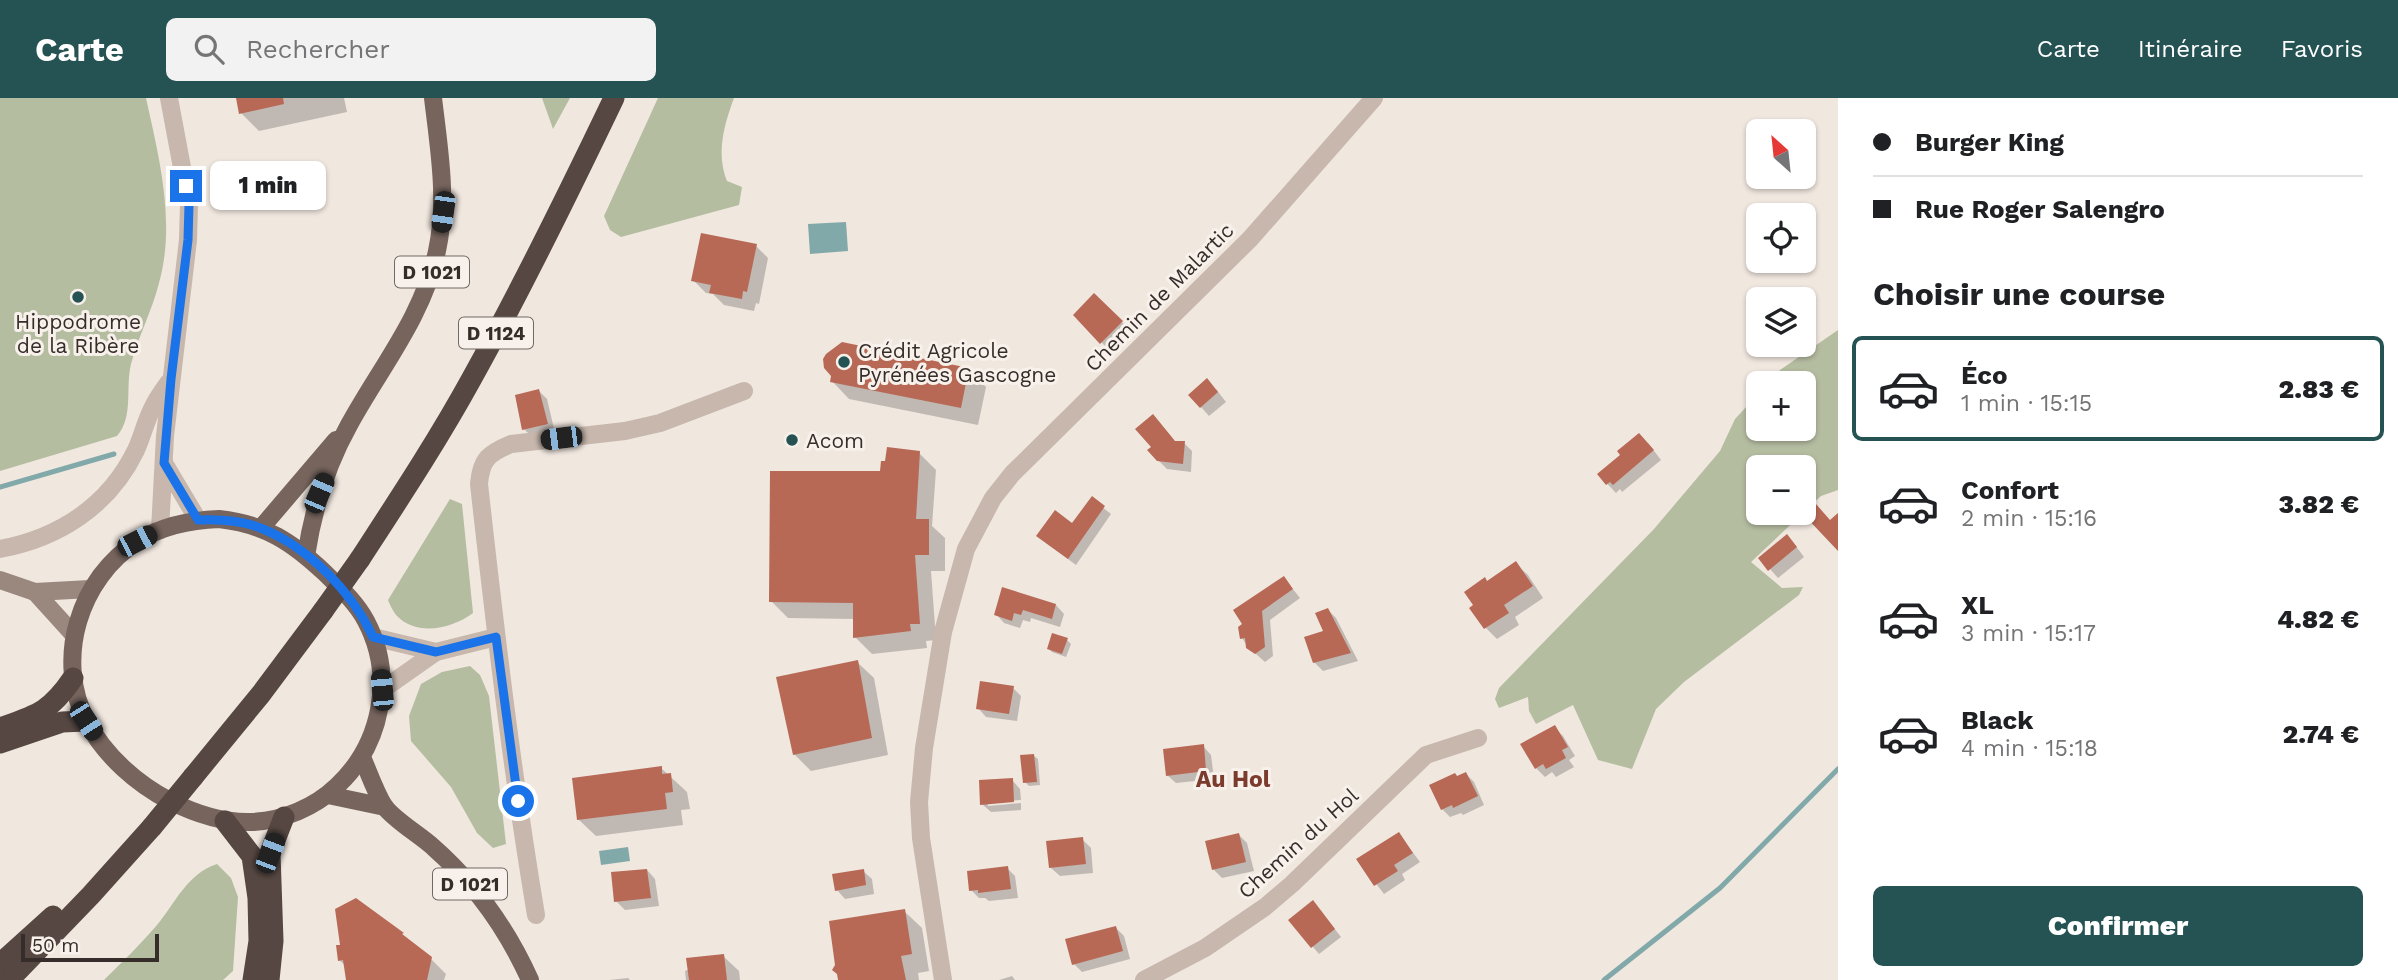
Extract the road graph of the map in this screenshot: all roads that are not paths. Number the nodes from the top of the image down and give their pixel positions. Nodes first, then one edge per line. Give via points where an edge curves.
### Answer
1 (169, 98) edge
2 (433, 98) edge
3 (614, 98) edge
4 (1374, 98) edge
5 (171, 379) junction
6 (744, 391) dead end
7 (348, 427) junction
8 (164, 463) junction
9 (198, 520) junction
10 (261, 528) junction
11 (160, 530) junction
12 (0, 549) edge
13 (306, 556) junction
14 (0, 580) edge
15 (90, 589) junction
16 (34, 592) junction
17 (74, 635) junction
18 (373, 637) junction
19 (496, 637) junction
20 (436, 652) junction
21 (73, 678) junction
22 (382, 690) junction
23 (86, 721) junction
24 (0, 728) edge
25 (1478, 738) dead end
26 (0, 743) edge
27 (362, 757) junction
28 (328, 795) junction
29 (385, 807) junction
30 (284, 817) junction
31 (225, 821) junction
32 (91, 895) junction
33 (536, 915) dead end
34 (0, 964) edge
35 (9, 980) edge
36 (253, 980) edge
37 (268, 980) edge
38 (530, 980) edge
39 (943, 980) edge
40 (1144, 980) edge

1 - 5 street via 189,205
2 - 7 main road, D 1021 via 443,177 438,250 414,319
3 - 32 highway, D 1124, bridge via 472,378 360,559 261,694
4 - 39 street, Chemin de Malartic via 1250,239 1012,474 966,548 943,632 920,779 921,838
5 - 8 street
5 - 12 street via 154,403 135,452 102,498 64,527
6 - 19 street via 660,423 494,450 486,458 479,484
7 - 10 main road, D 1021
7 - 13 main road, D 1021 via 319,493
8 - 9 street
8 - 11 street
9 - 10 main road via 236,521
9 - 11 main road
10 - 13 main road
11 - 15 main road via 111,562
13 - 18 main road via 353,601
14 - 16 street
15 - 16 street
15 - 17 main road
16 - 17 street
17 - 21 main road
18 - 20 street
18 - 22 main road
19 - 20 street
19 - 33 street
20 - 22 street
21 - 23 main road
21 - 24 highway via 60,698 41,713
22 - 27 main road via 377,723
23 - 26 highway via 62,722
23 - 31 main road via 103,748 147,789 194,813
25 - 40 street, Chemin du Hol via 1426,755 1265,907 1205,948
27 - 28 main road
27 - 29 main road, D 1021
28 - 29 main road, D 1021
28 - 30 main road
29 - 38 main road, D 1021 via 461,873 492,911
30 - 31 main road
30 - 37 highway via 270,853 273,941
31 - 36 highway via 253,856 259,941
32 - 34 highway via 58,911
32 - 35 highway, D 1124

